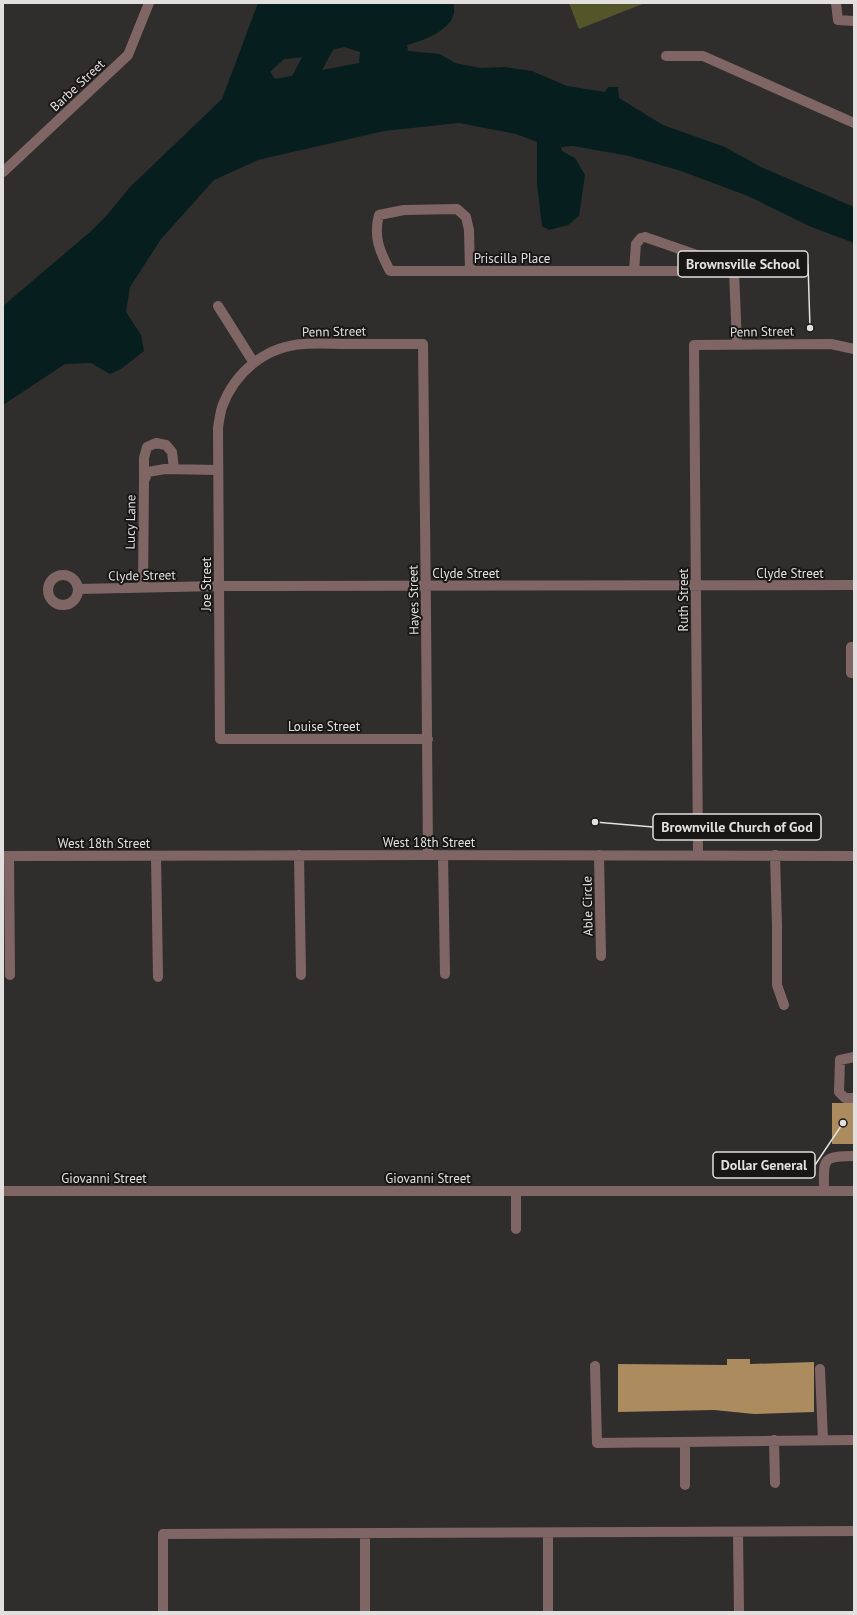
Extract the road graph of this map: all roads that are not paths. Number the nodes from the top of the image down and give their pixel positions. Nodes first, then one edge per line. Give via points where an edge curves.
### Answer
1 (149, 3) edge
2 (836, 3) edge
3 (854, 21) edge
4 (666, 56) dead end
5 (854, 123) edge
6 (3, 172) edge
7 (734, 270) junction
8 (470, 271) junction
9 (634, 271) junction
10 (218, 306) dead end
11 (423, 344) joint
12 (736, 344) junction
13 (694, 345) joint
14 (854, 349) edge
15 (254, 363) junction
16 (218, 428) joint
17 (174, 469) junction
18 (218, 470) junction
19 (144, 481) junction
20 (854, 585) edge
21 (218, 586) junction
22 (426, 586) junction
23 (696, 586) junction
24 (143, 588) junction
25 (78, 589) dead end
26 (854, 647) edge
27 (854, 673) edge
28 (220, 739) joint
29 (428, 739) junction
30 (299, 855) junction
31 (428, 855) junction
32 (443, 855) junction
33 (599, 855) junction
34 (698, 855) junction
35 (775, 855) junction
36 (6, 856) edge
37 (156, 856) junction
38 (854, 856) edge
39 (601, 956) dead end
40 (445, 974) dead end
41 (10, 975) dead end
42 (301, 975) dead end
43 (158, 977) dead end
44 (784, 1005) dead end
45 (854, 1057) edge
46 (854, 1098) edge
47 (854, 1156) edge
48 (3, 1191) edge
49 (516, 1191) junction
50 (824, 1191) junction
51 (854, 1191) edge
52 (516, 1229) dead end
53 (595, 1366) dead end
54 (820, 1369) dead end
55 (774, 1440) junction
56 (823, 1440) junction
57 (854, 1440) edge
58 (685, 1442) junction
59 (775, 1483) dead end
60 (685, 1485) dead end
61 (854, 1531) edge
62 (738, 1532) junction
63 (548, 1533) junction
64 (365, 1534) junction
65 (163, 1612) edge
66 (366, 1612) edge
67 (548, 1612) edge
68 (739, 1612) edge

1 - 6 street, Barbe Street via 128,55
2 - 3 street via 838,20
4 - 5 street via 702,56
7 - 9 street, Priscilla Place
7 - 9 street via 645,237 636,244
7 - 12 street
8 - 8 street, Priscilla Place via 469,230 466,217 456,209 404,210 380,215 376,226 379,250 390,271
8 - 9 street, Priscilla Place
10 - 15 street
11 - 15 street, Penn Street via 304,344 279,349
11 - 22 street, Hayes Street
12 - 13 street, Penn Street
12 - 14 street, Penn Street via 831,344
13 - 23 street, Ruth Street
15 - 16 street, Penn Street via 243,372 228,394
16 - 18 street, Joe Street
17 - 18 street, Lucy Lane
17 - 19 street, Lucy Lane via 148,472
17 - 19 street, Lucy Lane via 172,452 166,445 156,443 147,447 144,458
18 - 21 street, Joe Street
19 - 24 street, Lucy Lane
20 - 23 street, Clyde Street
21 - 22 street, Clyde Street
21 - 24 street, Clyde Street
21 - 28 street, Joe Street
22 - 23 street, Clyde Street
22 - 29 street, Hayes Street
23 - 34 street, Ruth Street
24 - 25 street, Clyde Street
26 - 27 street via 851,647
28 - 29 street, Louise Street
29 - 31 street, Hayes Street
30 - 31 street, West 18th Street
30 - 37 street, West 18th Street
30 - 42 street
31 - 32 street, West 18th Street
32 - 33 street, West 18th Street
32 - 40 street
33 - 34 street, West 18th Street
33 - 39 street, Able Circle
34 - 35 street, West 18th Street
35 - 38 street, West 18th Street
35 - 44 street via 777,985
36 - 37 street, West 18th Street
36 - 41 street
37 - 43 street
45 - 46 street via 840,1060 839,1066 840,1092 844,1098
47 - 50 street via 834,1156 827,1159 824,1165
48 - 49 street, Giovanni Street
49 - 50 street, Giovanni Street
49 - 52 street
50 - 51 street, Giovanni Street
53 - 58 street via 597,1443
54 - 56 street
55 - 56 street
55 - 58 street
55 - 59 street
56 - 57 street
58 - 60 street
61 - 62 street
62 - 63 street
62 - 68 street
63 - 64 street
63 - 67 street
64 - 65 street via 163,1534
64 - 66 street

